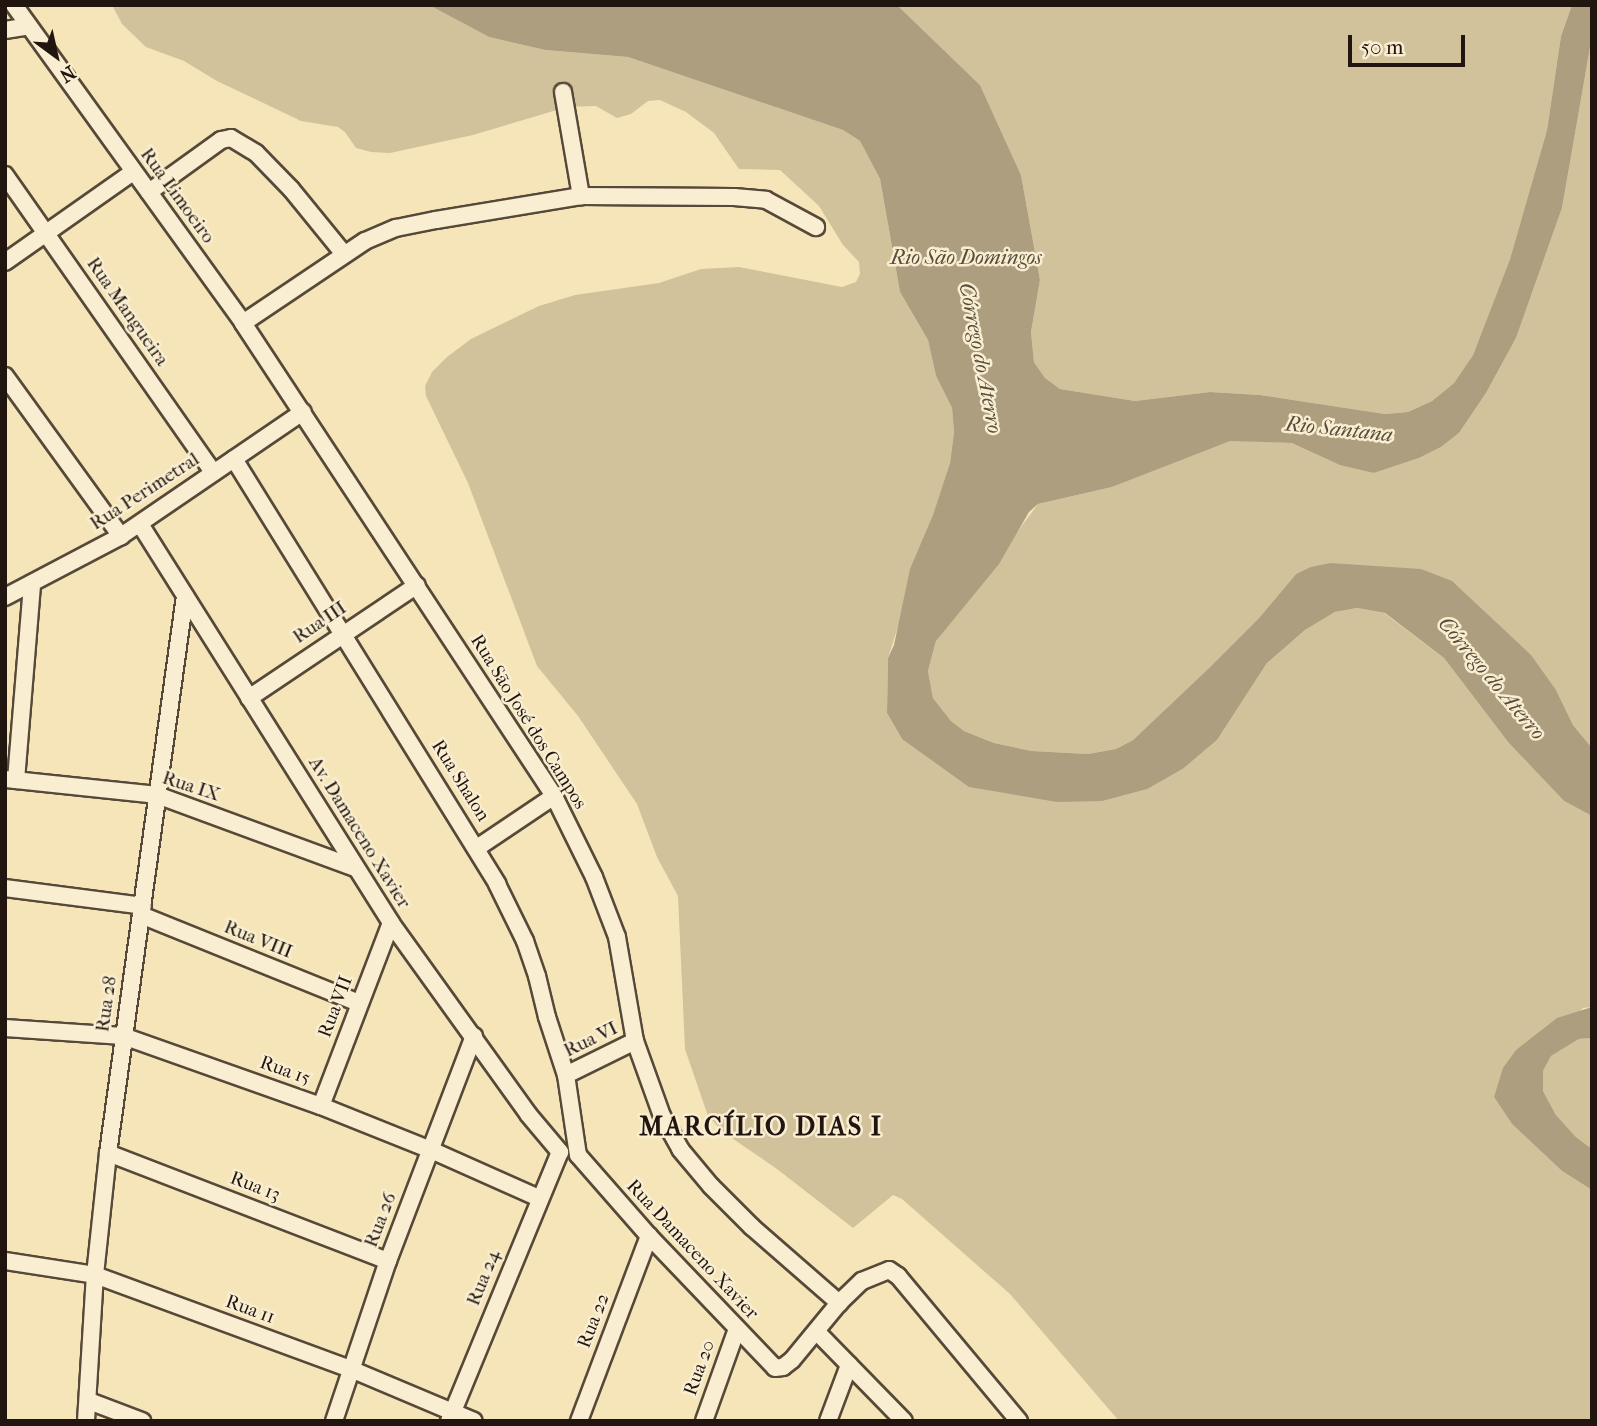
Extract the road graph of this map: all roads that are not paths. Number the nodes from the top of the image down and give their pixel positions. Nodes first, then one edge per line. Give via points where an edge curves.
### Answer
1 (14, 5) edge
2 (29, 26) junction
3 (5, 30) edge
4 (564, 92) dead end
5 (133, 172) junction
6 (5, 175) edge
7 (149, 192) junction
8 (581, 197) junction
9 (816, 227) dead end
10 (46, 235) junction
11 (344, 254) junction
12 (5, 262) edge
13 (243, 323) junction
14 (5, 376) edge
15 (303, 412) junction
16 (234, 459) junction
17 (213, 472) junction
18 (140, 524) junction
19 (121, 536) junction
20 (32, 584) junction
21 (417, 585) junction
22 (8, 589) edge
23 (185, 596) junction
24 (344, 632) junction
25 (249, 698) junction
26 (11, 780) edge
27 (158, 795) junction
28 (554, 796) junction
29 (477, 848) junction
30 (355, 868) junction
31 (5, 888) edge
32 (142, 910) junction
33 (391, 923) junction
34 (359, 1003) junction
35 (5, 1028) edge
36 (123, 1035) junction
37 (474, 1036) junction
38 (635, 1041) junction
39 (566, 1075) junction
40 (321, 1107) junction
41 (431, 1150) junction
42 (560, 1152) junction
43 (108, 1153) junction
44 (579, 1155) junction
45 (540, 1198) junction
46 (649, 1236) junction
47 (5, 1261) edge
48 (388, 1261) junction
49 (95, 1275) junction
50 (839, 1303) junction
51 (737, 1329) junction
52 (818, 1333) junction
53 (849, 1365) junction
54 (354, 1370) junction
55 (89, 1401) junction
56 (450, 1416) edge
57 (86, 1421) edge
58 (142, 1421) edge
59 (334, 1421) edge
60 (474, 1421) edge
61 (579, 1421) edge
62 (704, 1421) edge
63 (828, 1421) edge
64 (904, 1421) edge
65 (1019, 1421) edge

1 - 2 street, Rua Limoeiro
2 - 3 street
2 - 5 street, Rua Limoeiro
4 - 8 street
5 - 7 street, Rua Limoeiro
5 - 10 street
6 - 10 street, Rua Mangueira
7 - 11 street via 221,140 231,138 256,153
7 - 13 street, Rua Limoeiro
8 - 9 street via 766,200
8 - 11 street via 396,228
10 - 12 street
10 - 17 street, Rua Mangueira
11 - 13 street
13 - 15 street, Rua Limoeiro
14 - 19 street
15 - 16 street, Rua Perimetral
15 - 21 street, Rua São José dos Campos
16 - 17 street, Rua Perimetral
16 - 24 street, Rua Shalon
17 - 18 street, Rua Perimetral
18 - 19 street, Rua Perimetral
18 - 23 street, Av. Damaceno Xavier
19 - 20 street, Rua Perimetral
20 - 22 street, Rua Perimetral
20 - 26 street
21 - 24 street, Rua III
21 - 28 street, Rua São José dos Campos
23 - 25 street, Av. Damaceno Xavier
23 - 27 street, Rua 28
24 - 25 street, Rua III
24 - 29 street, Rua Shalon
25 - 30 street, Av. Damaceno Xavier
26 - 27 street, Rua IX
27 - 30 street, Rua IX
27 - 32 street, Rua 28
28 - 29 street
28 - 38 street, Rua São José dos Campos via 617,937
29 - 39 street, Rua Shalon via 525,941
30 - 33 street, Av. Damaceno Xavier
31 - 32 street, Rua VIII
32 - 34 street, Rua VIII
32 - 36 street, Rua 28
33 - 34 street, Rua VII
33 - 37 street, Av. Damaceno Xavier
34 - 40 street, Rua VII
35 - 36 street, Rua 15
36 - 40 street, Rua 15
36 - 43 street, Rua 28
37 - 41 street, Rua 26
37 - 42 street, Av. Damaceno Xavier
38 - 39 street, Rua VI
38 - 50 street, Rua São José dos Campos via 662,1116 680,1149 752,1227
39 - 44 street, Rua Shalon
40 - 41 street, Rua 15
41 - 45 street, Rua 15
41 - 48 street, Rua 26
42 - 44 street
42 - 45 street, Rua 24
43 - 48 street, Rua 13
43 - 49 street, Rua 28
44 - 46 street, Rua Damaceno Xavier
45 - 56 street, Rua 24
46 - 51 street, Rua Damaceno Xavier
46 - 61 street, Rua 22
47 - 49 street, Rua 11
48 - 54 street, Rua 26
49 - 54 street, Rua 11
49 - 55 street, Rua 28
50 - 52 street
50 - 65 street via 862,1281 889,1270
51 - 52 street, Rua Damaceno Xavier via 767,1363 779,1368
51 - 62 street, Rua 20
52 - 53 street
53 - 63 street
53 - 64 street
54 - 56 street, Rua 11
54 - 59 street, Rua 26
55 - 57 street, Rua 28
55 - 58 street
56 - 60 street, Rua 11

